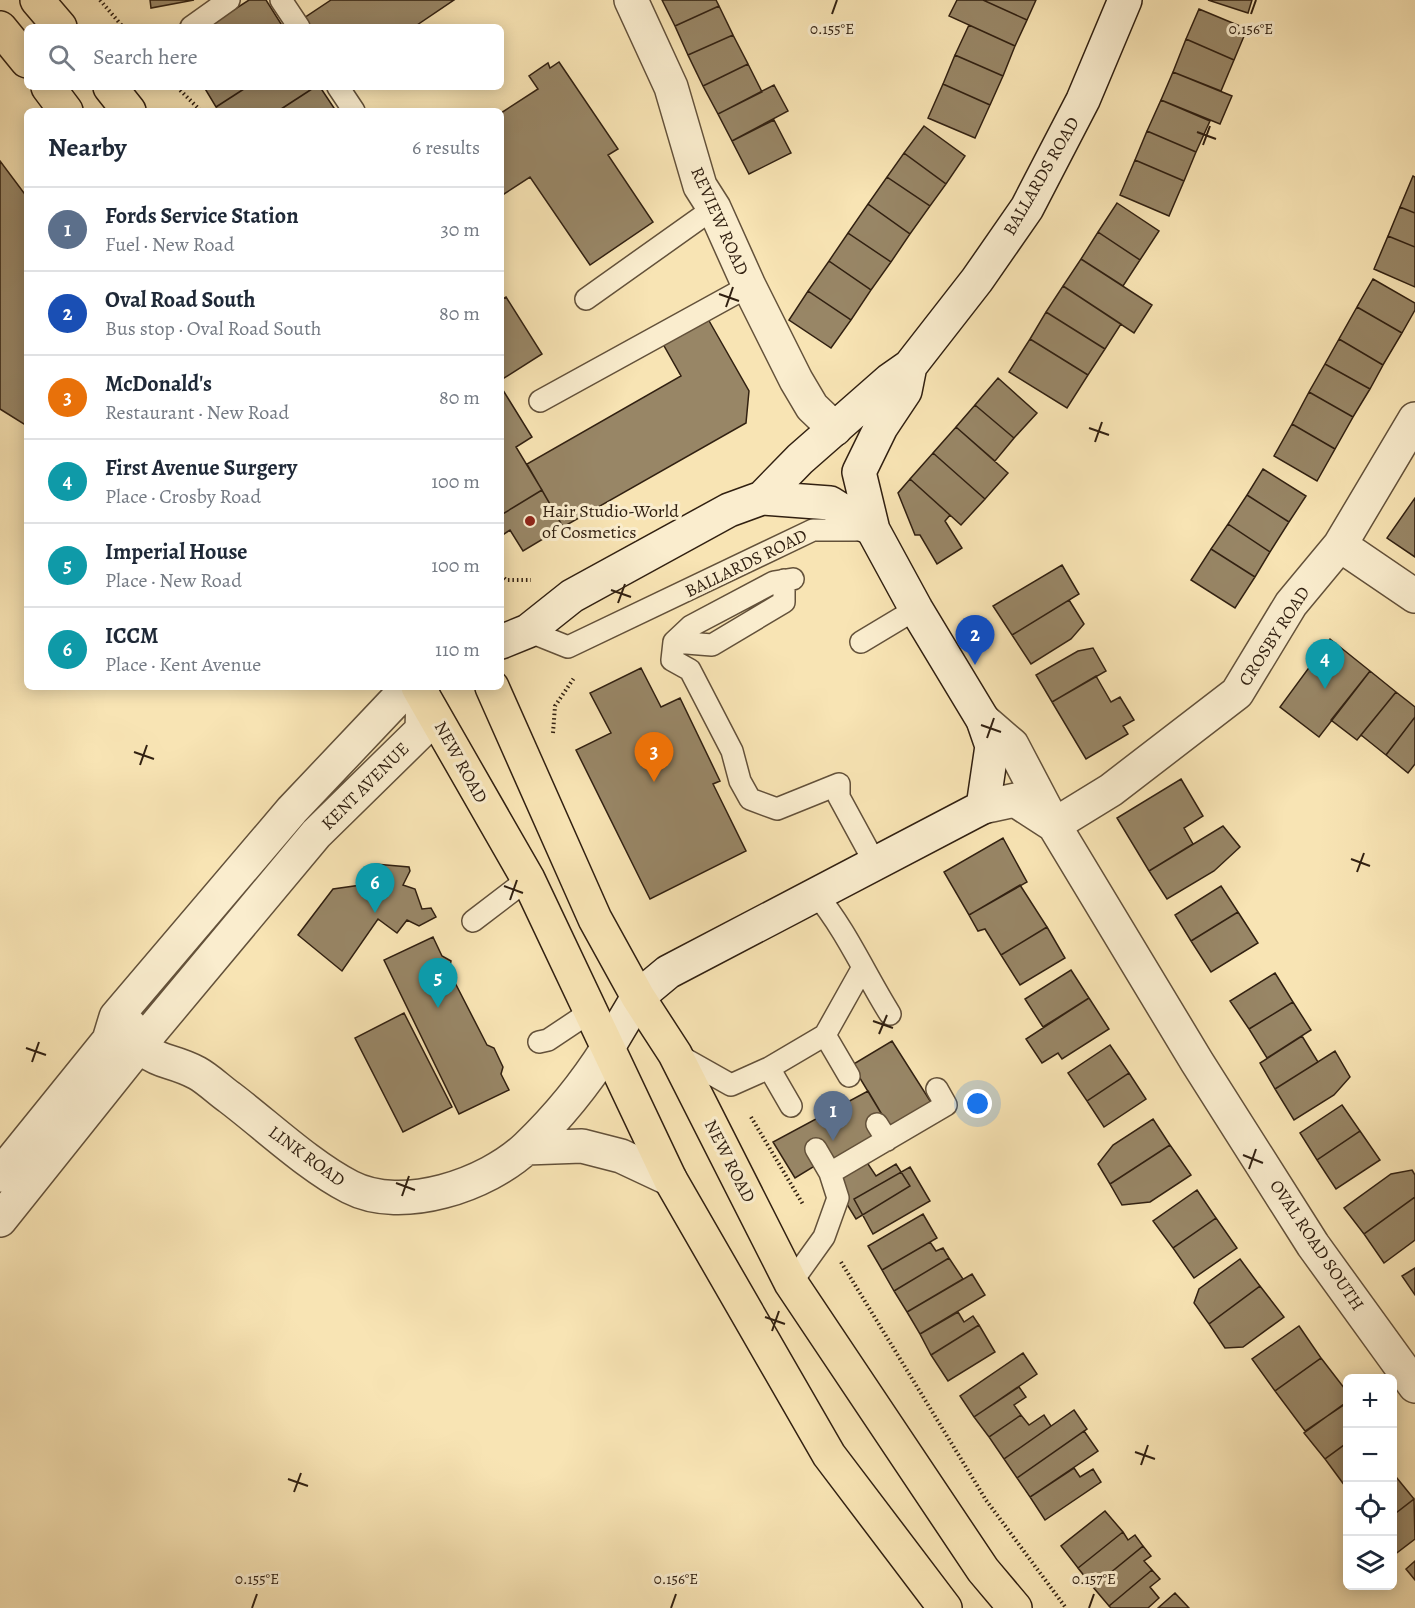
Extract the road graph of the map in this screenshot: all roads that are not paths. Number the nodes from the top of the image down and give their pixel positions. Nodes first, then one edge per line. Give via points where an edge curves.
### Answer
1 (38, 0) edge
2 (229, 0) edge
3 (281, 0) edge
4 (631, 0) edge
5 (1125, 0) edge
6 (58, 24) edge
7 (195, 24) edge
8 (297, 24) edge
9 (0, 28) edge
10 (24, 57) edge
11 (50, 90) edge
12 (112, 90) edge
13 (340, 90) edge
14 (64, 108) edge
15 (127, 108) edge
16 (352, 108) edge
17 (714, 208) junction
18 (749, 286) junction
19 (586, 299) dead end
20 (909, 366) junction
21 (540, 401) dead end
22 (1415, 419) edge
23 (835, 429) junction
24 (762, 498) junction
25 (873, 530) junction
26 (1340, 545) junction
27 (789, 580) dead end
28 (1415, 596) edge
29 (916, 609) junction
30 (515, 636) edge
31 (861, 642) dead end
32 (424, 690) edge
33 (493, 690) edge
34 (983, 720) junction
35 (983, 807) junction
36 (1054, 825) junction
37 (876, 865) junction
38 (528, 879) junction
39 (816, 894) junction
40 (473, 921) dead end
41 (862, 969) junction
42 (638, 997) junction
43 (590, 1012) junction
44 (119, 1014) junction
45 (890, 1014) dead end
46 (825, 1035) junction
47 (539, 1042) dead end
48 (139, 1046) junction
49 (607, 1049) junction
50 (675, 1054) junction
51 (769, 1068) junction
52 (849, 1076) dead end
53 (937, 1089) dead end
54 (791, 1106) dead end
55 (0, 1141) edge
56 (526, 1148) junction
57 (816, 1149) dead end
58 (830, 1173) junction
59 (0, 1175) edge
60 (670, 1179) junction
61 (0, 1220) edge
62 (791, 1283) junction
63 (1415, 1386) edge
64 (945, 1608) edge
65 (1015, 1608) edge

1 - 6 main road
2 - 7 lane
3 - 8 lane
4 - 17 street, REVIEW ROAD via 670,87 700,186
5 - 20 street, BALLARDS ROAD via 1083,100 1026,208
9 - 10 main road
11 - 14 main road
12 - 15 main road
13 - 16 lane
17 - 18 street, REVIEW ROAD
17 - 19 lane
18 - 21 lane
18 - 23 street, REVIEW ROAD via 801,389 812,407
20 - 23 street, BALLARDS ROAD
20 - 25 street, BALLARDS ROAD via 905,391 881,427 860,471
22 - 26 street, CROSBY ROAD
23 - 24 street, BALLARDS ROAD
24 - 25 street, OVAL ROAD SOUTH via 830,503
24 - 30 street, BALLARDS ROAD via 729,510 572,596
25 - 29 street, OVAL ROAD SOUTH
25 - 30 lane, BALLARDS ROAD via 813,530 568,647
26 - 28 street
26 - 36 street, CROSBY ROAD via 1292,604 1237,693 1111,790
27 - 37 lane via 784,602 712,645 674,642 672,660 690,670 732,751 740,781 750,799 777,809 839,783 839,797
29 - 31 lane
29 - 34 street, OVAL ROAD SOUTH
32 - 38 main road, NEW ROAD
32 - 44 street, KENT AVENUE via 399,697 379,717 292,810
32 - 48 street, KENT AVENUE via 422,730 316,834
33 - 42 main road, NEW ROAD via 595,919
34 - 35 street, OVAL ROAD SOUTH via 992,746
34 - 36 street, OVAL ROAD SOUTH via 1012,745
35 - 36 street, OVAL ROAD SOUTH via 1015,800
35 - 37 street, OVAL ROAD SOUTH
36 - 63 street, OVAL ROAD SOUTH via 1313,1245
37 - 39 street, OVAL ROAD SOUTH
38 - 40 lane
38 - 43 main road, NEW ROAD
39 - 41 lane via 838,921
39 - 42 street, OVAL ROAD SOUTH via 668,972
41 - 45 lane
41 - 46 lane
42 - 49 street, OVAL ROAD SOUTH
42 - 50 main road, NEW ROAD
43 - 47 lane
43 - 49 main road, NEW ROAD
44 - 48 street
44 - 55 street, KENT AVENUE via 89,1028
44 - 59 street, KENT AVENUE via 109,1040
46 - 51 lane
46 - 52 lane
48 - 56 street, LINK ROAD via 157,1059 197,1073 327,1172 351,1188 366,1192 402,1198 448,1191 498,1167
48 - 61 street, KENT AVENUE
49 - 56 street, LINK ROAD via 588,1079
49 - 60 main road, NEW ROAD
50 - 51 lane via 731,1085
50 - 62 main road, NEW ROAD
51 - 54 lane
53 - 58 lane via 946,1105 882,1132
56 - 60 street via 582,1146 621,1156
57 - 58 lane
58 - 62 lane via 837,1198 824,1237
60 - 64 main road, NEW ROAD via 829,1455
62 - 65 main road, NEW ROAD via 982,1570

